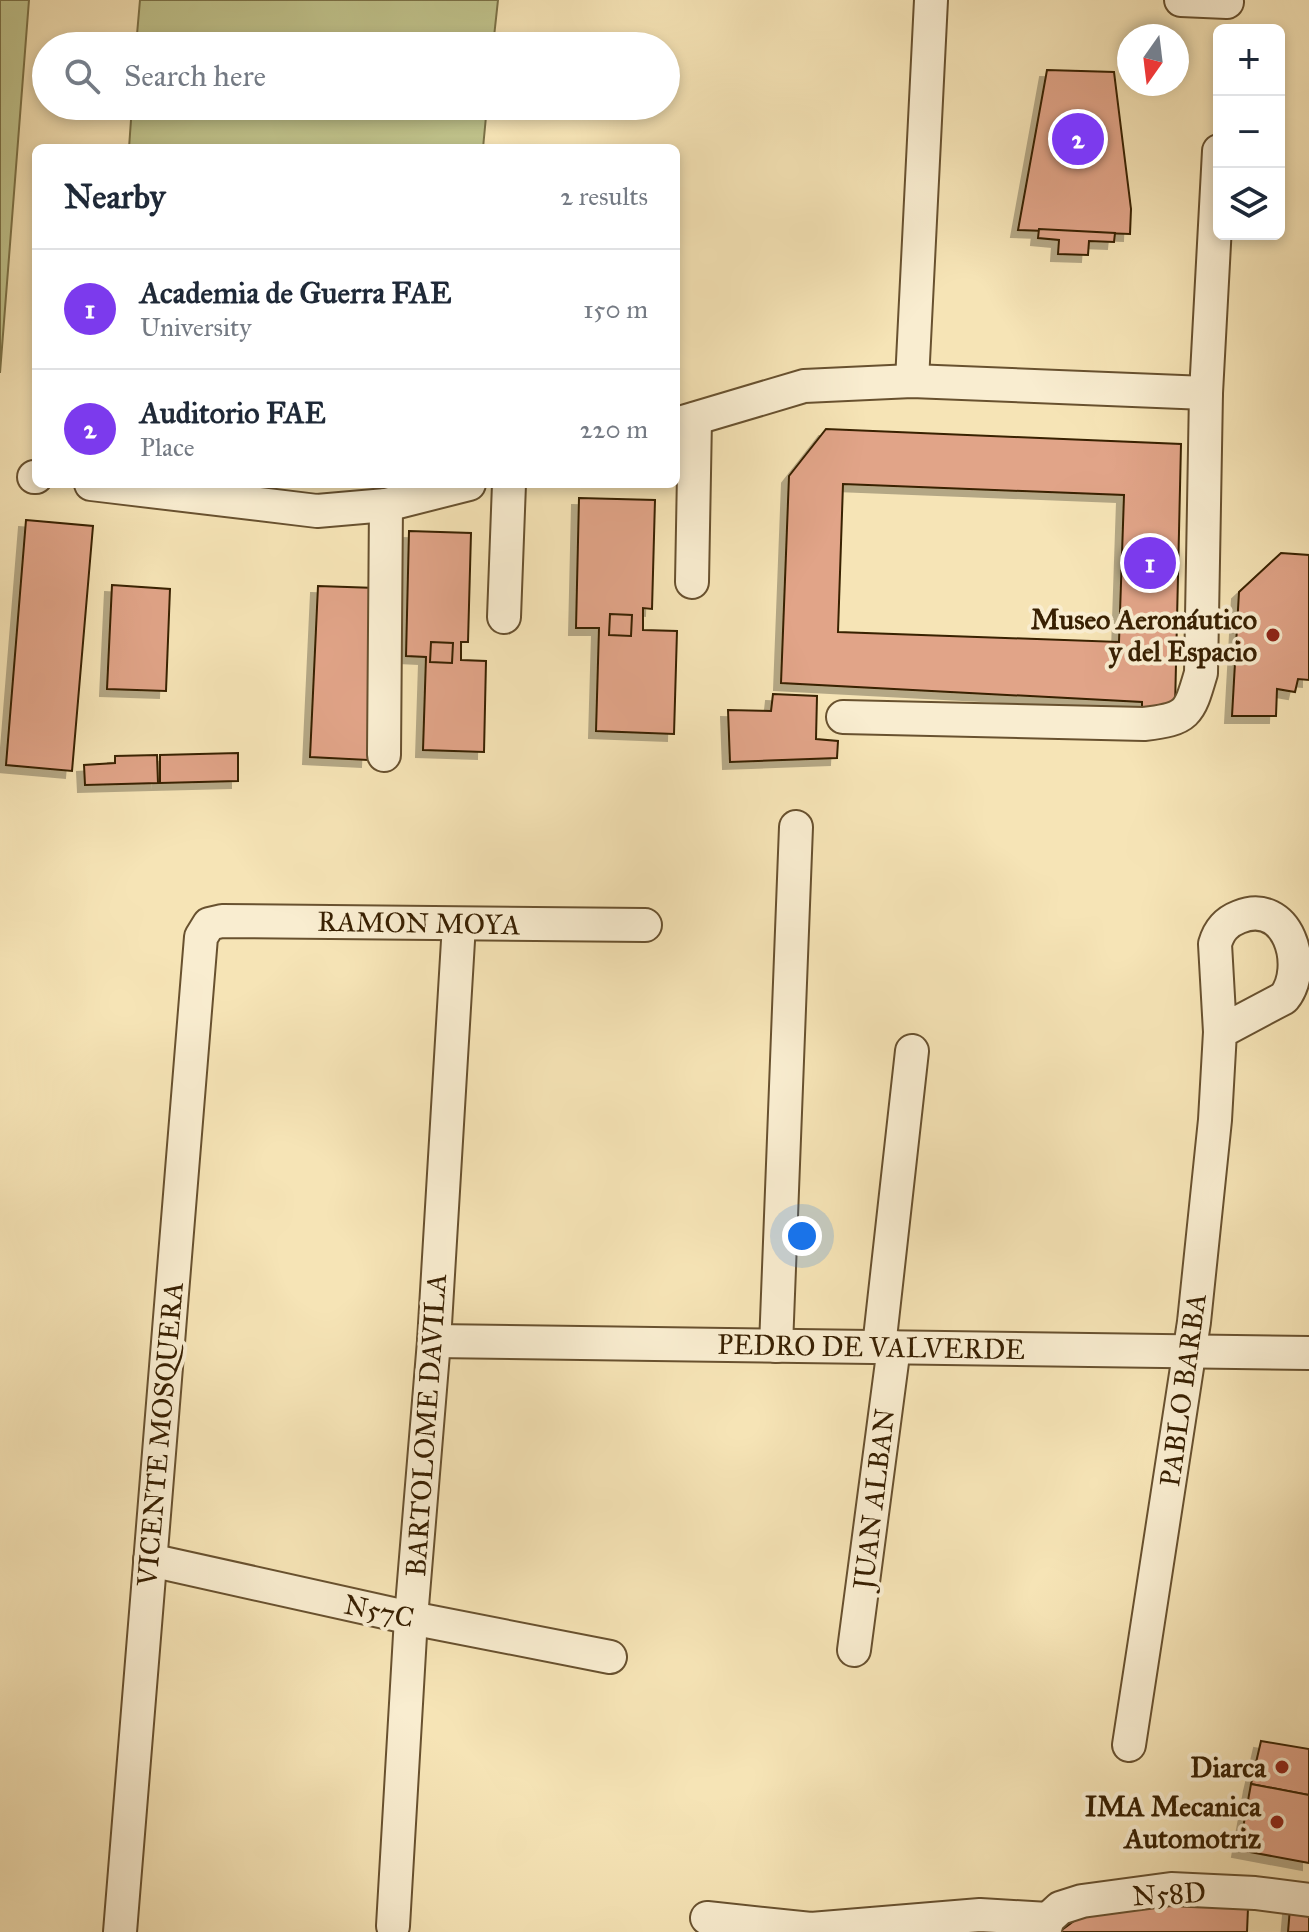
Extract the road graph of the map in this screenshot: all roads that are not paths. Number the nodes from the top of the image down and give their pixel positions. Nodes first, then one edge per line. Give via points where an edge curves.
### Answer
1 (931, 0) edge
2 (1181, 0) edge
3 (1226, 11) edge
4 (1218, 168) edge
5 (912, 381) junction
6 (1206, 393) junction
7 (685, 422) edge
8 (124, 488) edge
9 (453, 488) edge
10 (509, 488) edge
11 (386, 505) junction
12 (692, 582) dead end
13 (504, 617) dead end
14 (843, 717) dead end
15 (384, 755) dead end
16 (796, 827) dead end
17 (459, 924) junction
18 (645, 925) dead end
19 (201, 937) joint
20 (1220, 1032) dead end
21 (912, 1051) dead end
22 (434, 1341) junction
23 (776, 1346) junction
24 (886, 1347) junction
25 (1190, 1352) junction
26 (1309, 1353) edge
27 (150, 1560) junction
28 (411, 1618) junction
29 (854, 1650) dead end
30 (610, 1657) dead end
31 (1129, 1745) dead end
32 (1309, 1900) edge
33 (707, 1918) dead end
34 (393, 1926) dead end
35 (1046, 1926) edge
36 (120, 1932) edge

1 - 5 street
2 - 3 street
4 - 6 street
5 - 6 street
5 - 7 street via 804,386
6 - 14 street via 1201,673 1192,706 1172,721 1144,724
7 - 12 street
8 - 11 street via 317,511
9 - 11 street
10 - 13 street
11 - 15 street
16 - 23 street
17 - 18 street, RAMON MOYA
17 - 19 street, RAMON MOYA via 222,921 209,924
17 - 22 street, BARTOLOME DAVILA
19 - 27 street, VICENTE MOSQUERA
20 - 25 street, PABLO BARBA
21 - 24 street, JUAN ALBAN
22 - 23 street, PEDRO DE VALVERDE
22 - 28 street, BARTOLOME DAVILA
23 - 24 street, PEDRO DE VALVERDE
24 - 25 street, PEDRO DE VALVERDE
24 - 29 street, JUAN ALBAN
25 - 26 street, PEDRO DE VALVERDE
25 - 31 street, PABLO BARBA
27 - 28 street, N57C
27 - 36 street, VICENTE MOSQUERA
28 - 30 street, N57C
28 - 34 street, BARTOLOME DAVILA
32 - 35 street, N58D via 1171,1889 1082,1901 1060,1908
33 - 35 street via 811,1929 980,1915

